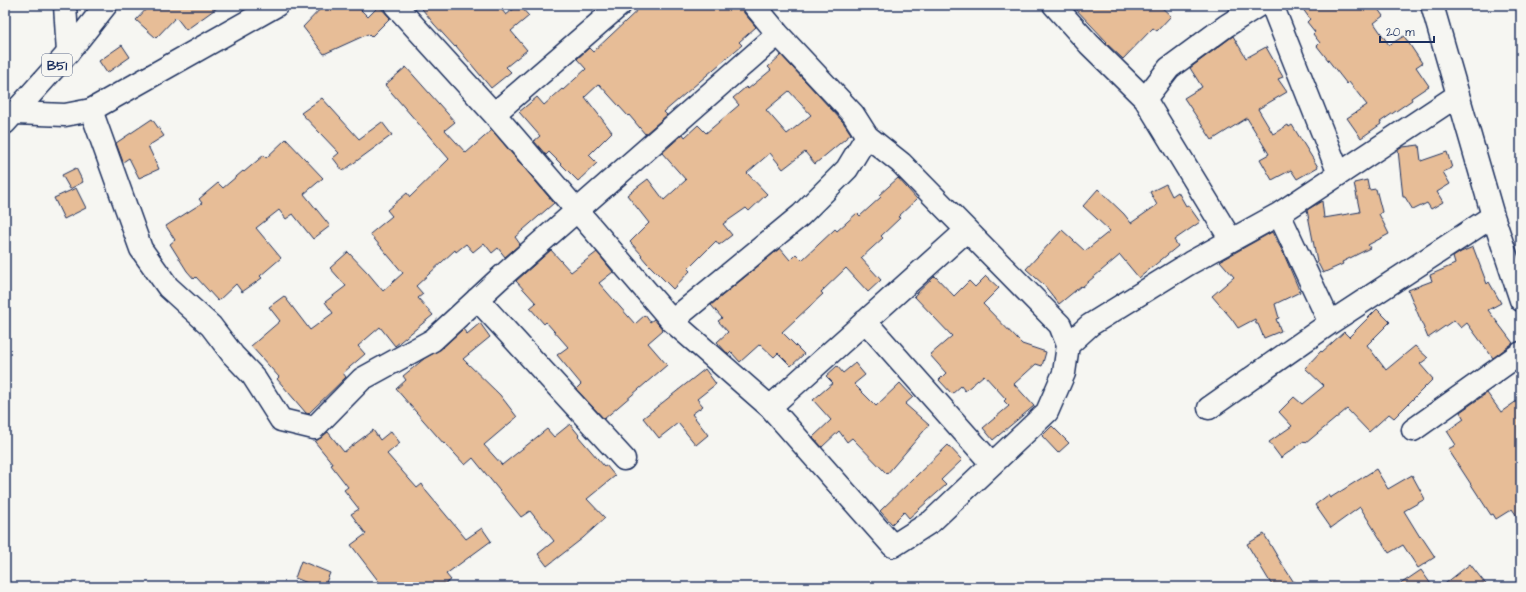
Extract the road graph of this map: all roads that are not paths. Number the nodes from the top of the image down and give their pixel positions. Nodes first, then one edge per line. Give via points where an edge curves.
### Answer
1 (65, 5) edge
2 (106, 5) edge
3 (276, 5) edge
4 (395, 5) edge
5 (754, 5) edge
6 (1054, 5) edge
7 (1258, 5) edge
8 (1272, 5) edge
9 (1432, 5) edge
10 (607, 9) edge
11 (778, 34) junction
12 (68, 53) junction
13 (1458, 95) junction
14 (1145, 99) junction
15 (91, 110) junction
16 (494, 114) junction
17 (10, 118) edge
18 (867, 136) junction
19 (1339, 174) junction
20 (577, 212) junction
21 (1279, 214) junction
22 (1493, 216) junction
23 (967, 230) junction
24 (1231, 240) junction
25 (477, 299) junction
26 (1521, 300) edge
27 (672, 321) junction
28 (865, 321) junction
29 (1330, 323) junction
30 (1068, 345) junction
31 (1521, 353) edge
32 (770, 407) junction
33 (1209, 408) dead end
34 (1413, 430) dead end
35 (624, 459) dead end
36 (992, 464) junction

1 - 12 main road
2 - 12 main road, B51
3 - 15 main road
4 - 16 main road
5 - 11 main road
6 - 14 main road
7 - 14 main road via 1169,68
8 - 19 main road
9 - 13 main road
10 - 16 main road
11 - 18 main road via 853,114
11 - 20 main road
12 - 17 main road, B51
13 - 19 main road
13 - 22 main road
14 - 24 main road
15 - 17 main road via 65,115
15 - 25 main road via 141,249 168,287 211,326 253,376 281,420 314,428 362,379 433,340
16 - 20 main road
18 - 23 main road via 901,163
18 - 27 main road via 847,169 801,215
19 - 21 main road
20 - 25 main road
20 - 27 main road
21 - 24 main road
21 - 29 main road
22 - 26 main road
22 - 29 main road
23 - 28 main road
23 - 30 main road via 1060,325
24 - 30 main road via 1090,325
25 - 35 main road
27 - 32 main road
28 - 32 main road
28 - 36 main road
29 - 33 main road
30 - 36 main road via 1064,373 1047,412
31 - 34 main road
32 - 36 main road via 893,546 932,521

